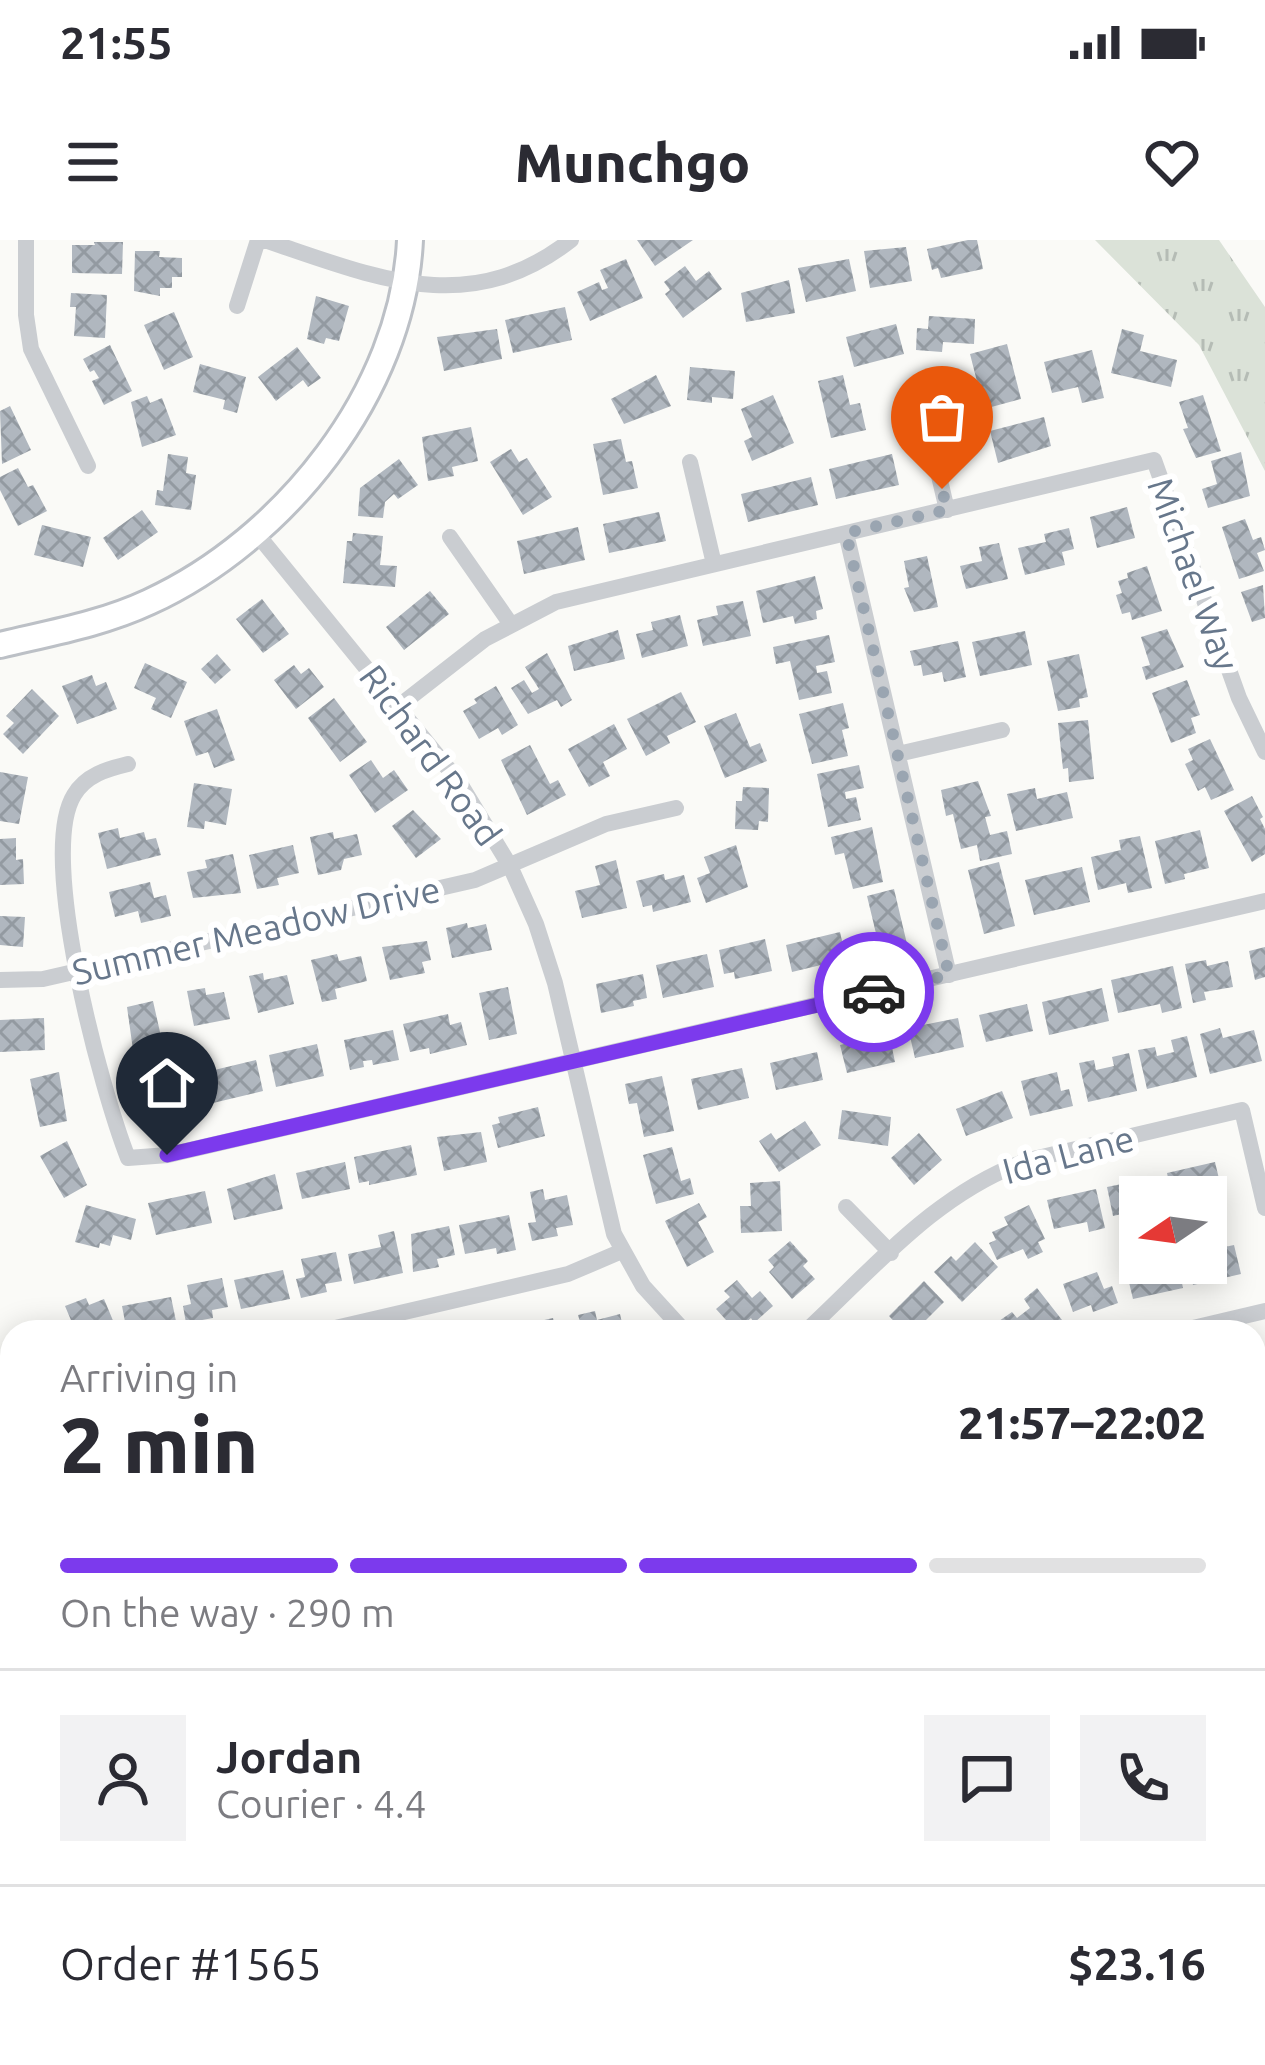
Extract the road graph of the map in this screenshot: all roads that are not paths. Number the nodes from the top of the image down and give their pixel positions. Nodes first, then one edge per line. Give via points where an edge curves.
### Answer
1 (26, 240) edge
2 (261, 240) edge
3 (410, 240) edge
4 (572, 240) edge
5 (404, 283) junction
6 (237, 306) dead end
7 (923, 408) dead end
8 (690, 462) dead end
9 (88, 466) dead end
10 (947, 510) junction
11 (257, 533) junction
12 (846, 533) junction
13 (450, 537) dead end
14 (714, 563) junction
15 (510, 623) junction
16 (0, 645) edge
17 (399, 706) junction
18 (1002, 730) dead end
19 (1265, 752) edge
20 (898, 754) junction
21 (128, 764) dead end
22 (676, 808) dead end
23 (510, 866) junction
24 (1265, 901) edge
25 (79, 972) junction
26 (949, 975) junction
27 (0, 980) edge
28 (573, 1061) junction
29 (846, 1207) dead end
30 (1265, 1208) edge
31 (622, 1251) junction
32 (891, 1253) junction
33 (1265, 1311) edge
34 (370, 1320) edge
35 (674, 1320) edge
36 (818, 1320) edge
37 (1227, 1320) edge

1 - 9 street via 31,349
2 - 5 street
2 - 6 street
3 - 5 street
4 - 5 street via 531,268 492,281
5 - 11 street via 385,347 348,423 300,491
7 - 10 street
8 - 14 street
10 - 12 street
10 - 19 street, Michael Way via 1154,460
11 - 16 street via 149,602
11 - 17 street, Richard Road
12 - 14 street
12 - 20 street
13 - 15 street
14 - 15 street via 556,602
15 - 17 street
17 - 23 street, Richard Road
18 - 20 street
20 - 26 street
21 - 25 street via 100,771 75,792 66,814 64,884
22 - 23 street, Summer Meadow Drive via 606,824
23 - 25 street, Summer Meadow Drive
23 - 28 street, Richard Road via 542,944
24 - 26 street
25 - 27 street, Summer Meadow Drive
25 - 28 street via 128,1158
26 - 28 street
28 - 31 street, Richard Road
29 - 32 street
30 - 32 street, Ida Lane via 1242,1110 1000,1169 948,1201
31 - 34 street via 568,1274
31 - 35 street, Richard Road
32 - 36 street, Ida Lane
33 - 37 street

